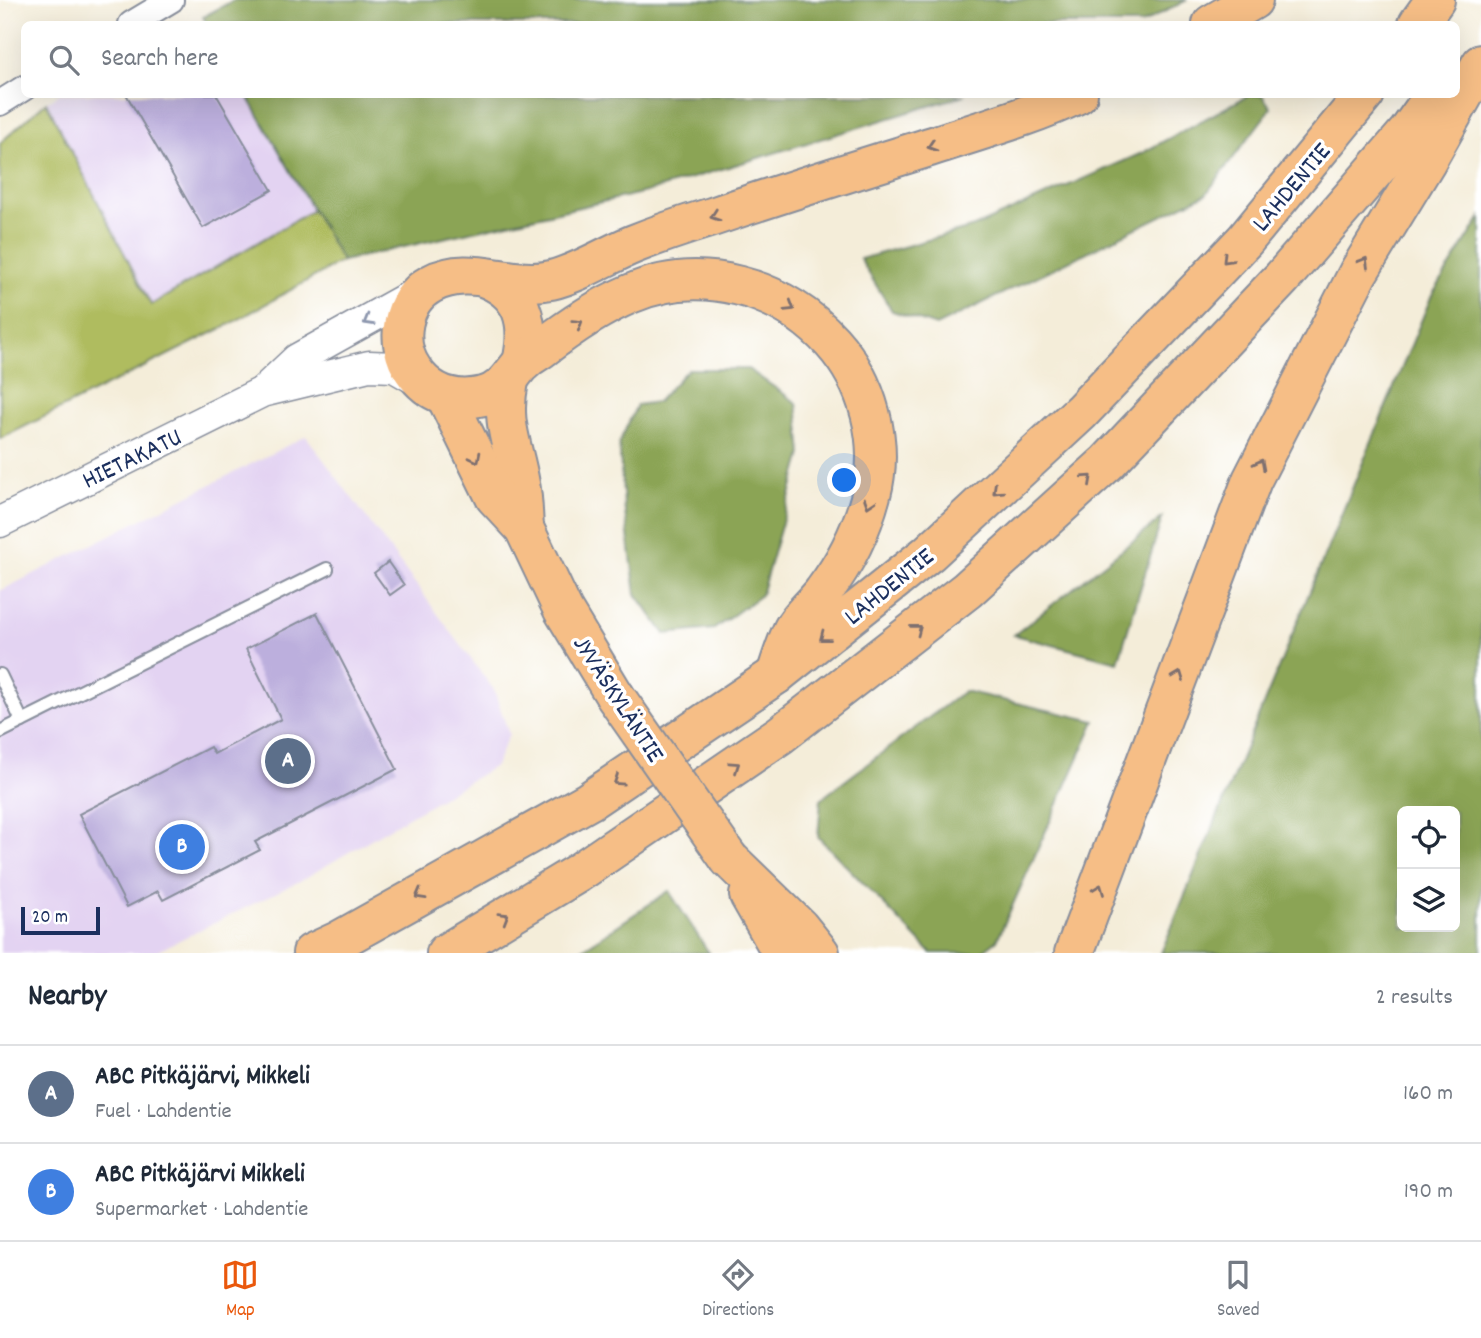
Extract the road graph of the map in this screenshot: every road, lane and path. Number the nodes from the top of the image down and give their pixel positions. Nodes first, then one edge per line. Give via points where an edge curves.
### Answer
1 (171, 0) edge
2 (1252, 0) edge
3 (1435, 0) edge
4 (136, 21) edge
5 (1217, 21) edge
6 (1420, 21) edge
7 (1481, 33) edge
8 (1460, 62) edge
9 (1481, 64) edge
10 (21, 90) edge
11 (1067, 98) edge
12 (1362, 98) edge
13 (1433, 98) edge
14 (0, 103) edge
15 (475, 275) junction
16 (427, 286) junction
17 (516, 372) junction
18 (434, 390) junction
19 (262, 392) junction
20 (0, 522) edge
21 (524, 528) junction
22 (327, 569) dead end
23 (0, 675) edge
24 (776, 675) junction
25 (22, 720) junction
26 (0, 732) edge
27 (729, 859) junction
28 (312, 953) edge
29 (446, 953) edge
30 (782, 953) edge
31 (820, 953) edge
32 (1074, 953) edge

1 - 4 street
2 - 5 highway
3 - 6 highway
7 - 8 highway
32 -> 9 highway via 1252,480 1358,272
10 - 14 street
11 -> 15 highway via 636,243 554,279 528,283
12 -> 24 highway, LAHDENTIE via 1245,240 1081,412 929,553
29 -> 13 highway, LAHDENTIE via 578,873 780,735 967,590 1108,461 1282,278
15 - 16 highway via 452,275
15 - 17 highway via 497,282 514,297 524,318 527,341
16 - 18 highway via 409,307 401,333 406,360
16 -> 19 street, HIETAKATU via 297,359
17 - 18 highway via 490,394 468,399
17 - 21 highway, JYVÄSKYLÄNTIE via 505,402 505,422 520,485
17 -> 24 highway via 572,327 631,293 705,280 740,285 773,297 800,313 849,361 864,391 873,425 873,492 848,553 794,626
18 - 19 street, HIETAKATU via 394,367 369,366
18 -> 21 highway, JYVÄSKYLÄNTIE via 495,497
19 - 20 street, HIETAKATU
21 - 27 highway, JYVÄSKYLÄNTIE, bridge via 563,610 615,696
22 - 25 lane
23 - 25 lane
24 -> 28 highway, LAHDENTIE via 589,800
25 - 26 lane
27 - 30 highway, JYVÄSKYLÄNTIE
27 - 31 highway, JYVÄSKYLÄNTIE

